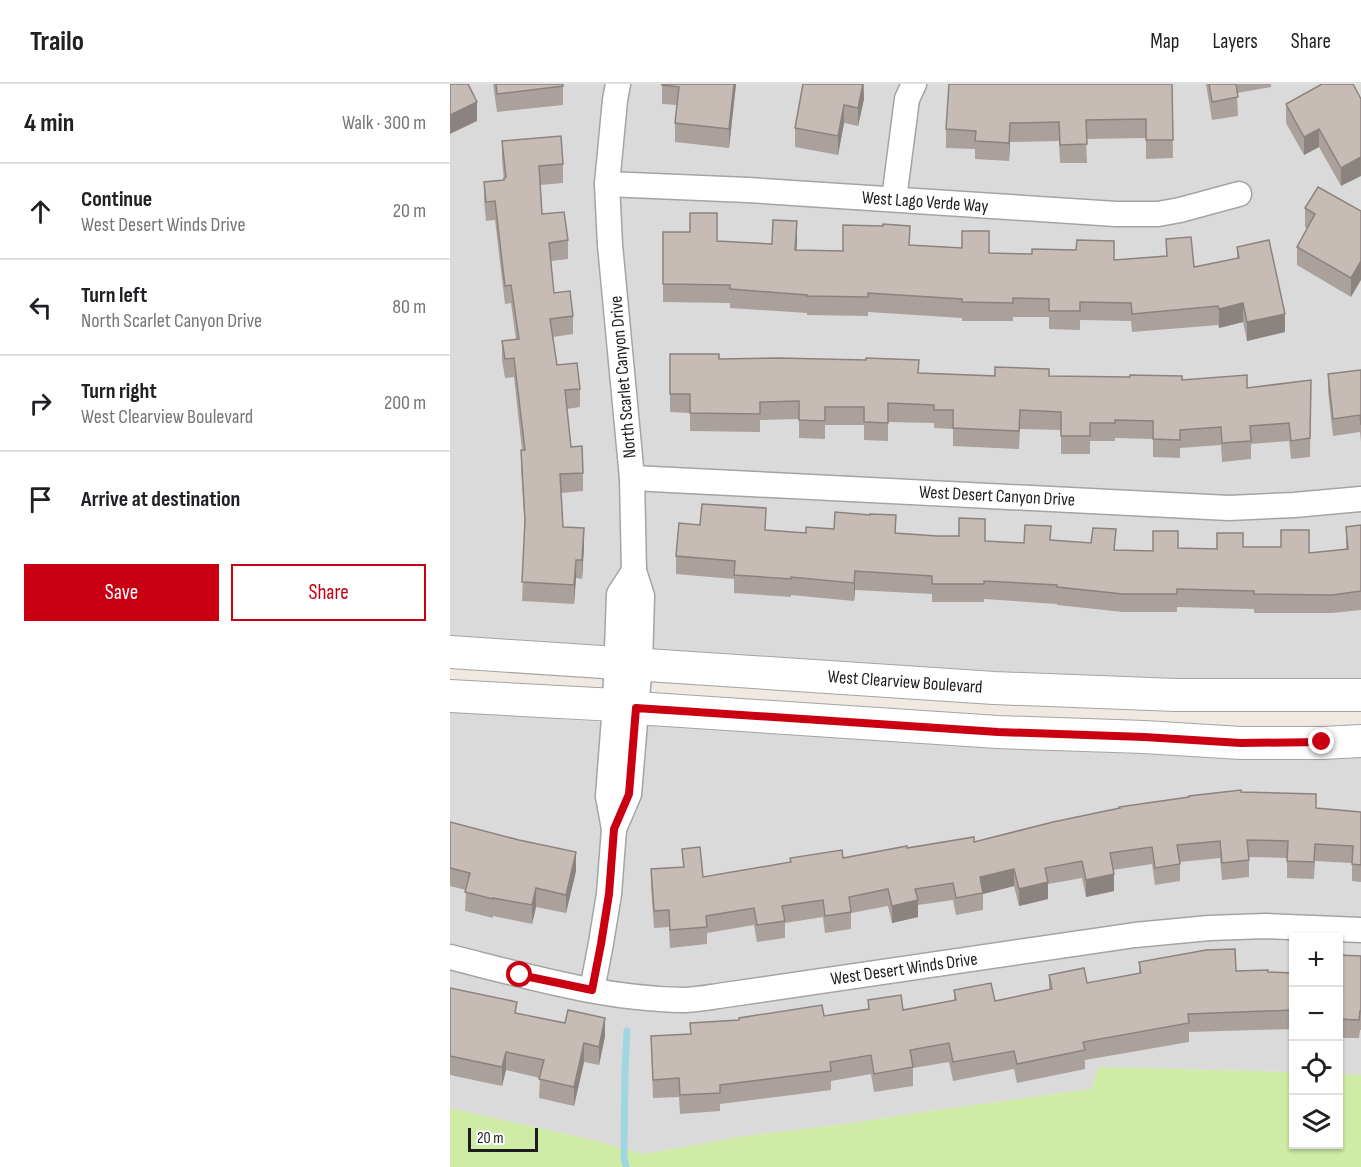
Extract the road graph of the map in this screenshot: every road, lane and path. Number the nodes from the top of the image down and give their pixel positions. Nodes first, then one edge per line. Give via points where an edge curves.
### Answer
1 (618, 84) edge
2 (914, 84) edge
3 (608, 184) junction
4 (1239, 194) dead end
5 (894, 199) junction
6 (632, 478) junction
7 (1361, 498) edge
8 (450, 652) edge
9 (628, 663) junction
10 (1361, 694) edge
11 (450, 696) edge
12 (625, 707) junction
13 (1361, 741) edge
14 (1361, 930) edge
15 (450, 957) edge
16 (592, 990) junction

1 - 3 street, North Scarlet Canyon Drive
2 - 5 street via 907,99
3 - 5 street, West Lago Verde Way
3 - 6 street, North Scarlet Canyon Drive
4 - 5 street, West Lago Verde Way via 1158,214
6 - 7 street, West Desert Canyon Drive via 1229,508
6 - 9 street, North Scarlet Canyon Drive via 634,571 642,596
8 - 9 street, West Clearview Boulevard
9 - 10 street, West Clearview Boulevard via 972,687 1230,696
9 - 12 street, North Scarlet Canyon Drive
11 - 12 street
12 - 13 street via 998,732 1241,743
12 - 16 street, North Scarlet Canyon Drive via 608,796 614,829 609,894
14 - 16 street, West Desert Winds Drive via 1266,926 1135,935 686,1000
15 - 16 street, West Desert Winds Drive

